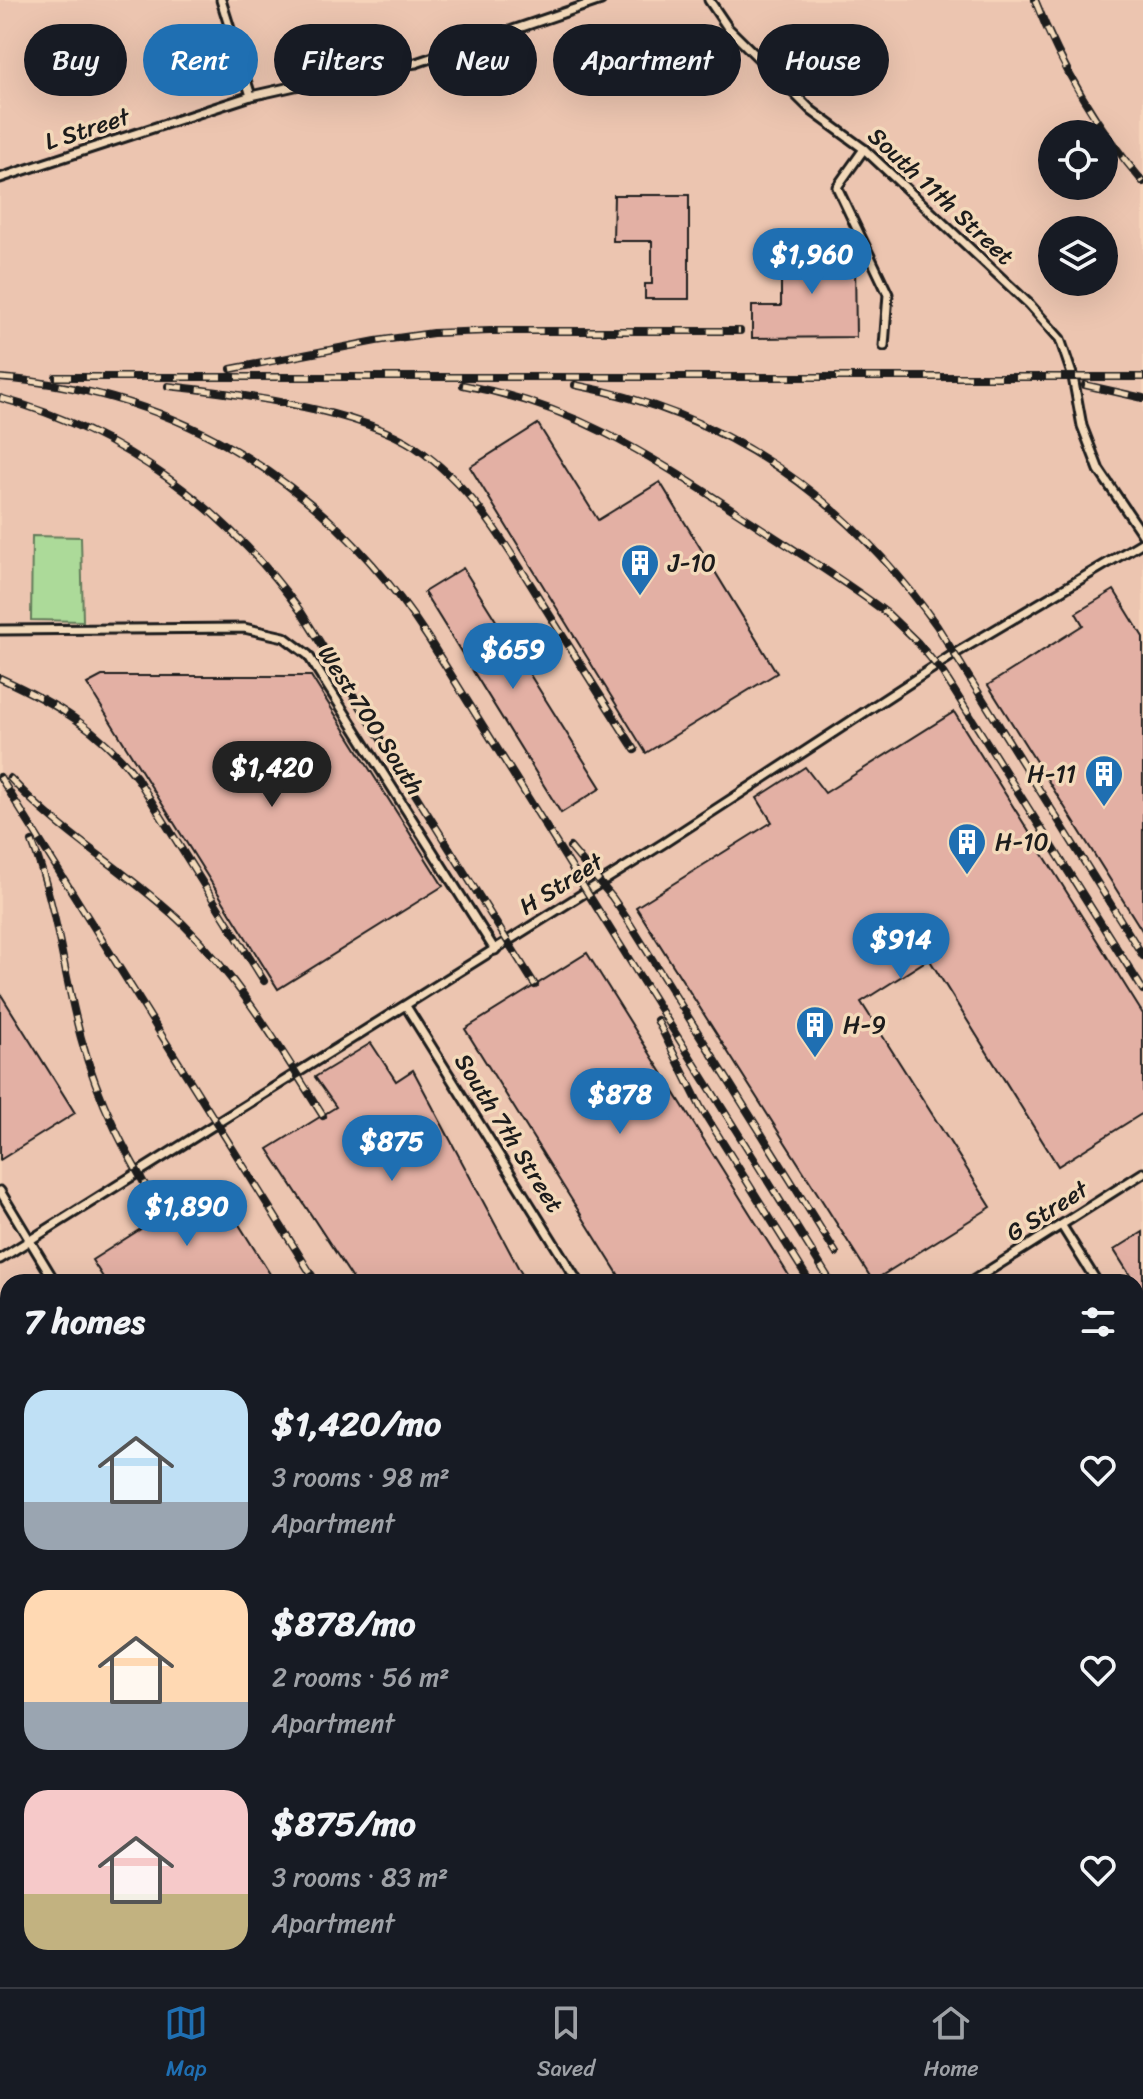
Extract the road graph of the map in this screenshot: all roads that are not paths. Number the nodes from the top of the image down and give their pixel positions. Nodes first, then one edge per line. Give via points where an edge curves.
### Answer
1 (221, 0) edge
2 (601, 0) edge
3 (709, 0) edge
4 (228, 24) edge
5 (258, 94) edge
6 (251, 96) edge
7 (864, 149) junction
8 (0, 178) edge
9 (884, 346) dead end
10 (1143, 535) edge
11 (1143, 542) edge
12 (0, 630) edge
13 (495, 950) junction
14 (406, 1006) junction
15 (1143, 1173) edge
16 (0, 1191) edge
17 (1062, 1226) junction
18 (30, 1242) junction
19 (0, 1259) edge
20 (50, 1274) edge
21 (573, 1274) edge
22 (984, 1274) edge
23 (1092, 1274) edge

1 - 4 lane
2 - 5 lane, L Street via 416,63
3 - 7 lane, South 11th Street via 728,28 812,111
6 - 8 lane, L Street
7 - 9 lane via 837,187 888,294
7 - 10 lane, South 11th Street via 1060,339 1099,470
11 - 13 lane, H Street via 954,654
12 - 13 lane, West 700 South via 244,628 284,637 308,655
13 - 14 lane, H Street
14 - 18 lane, H Street
14 - 21 lane, South 7th Street
15 - 17 lane, G Street
16 - 18 lane
17 - 22 lane, G Street
17 - 23 lane
18 - 19 lane, H Street
18 - 20 lane

